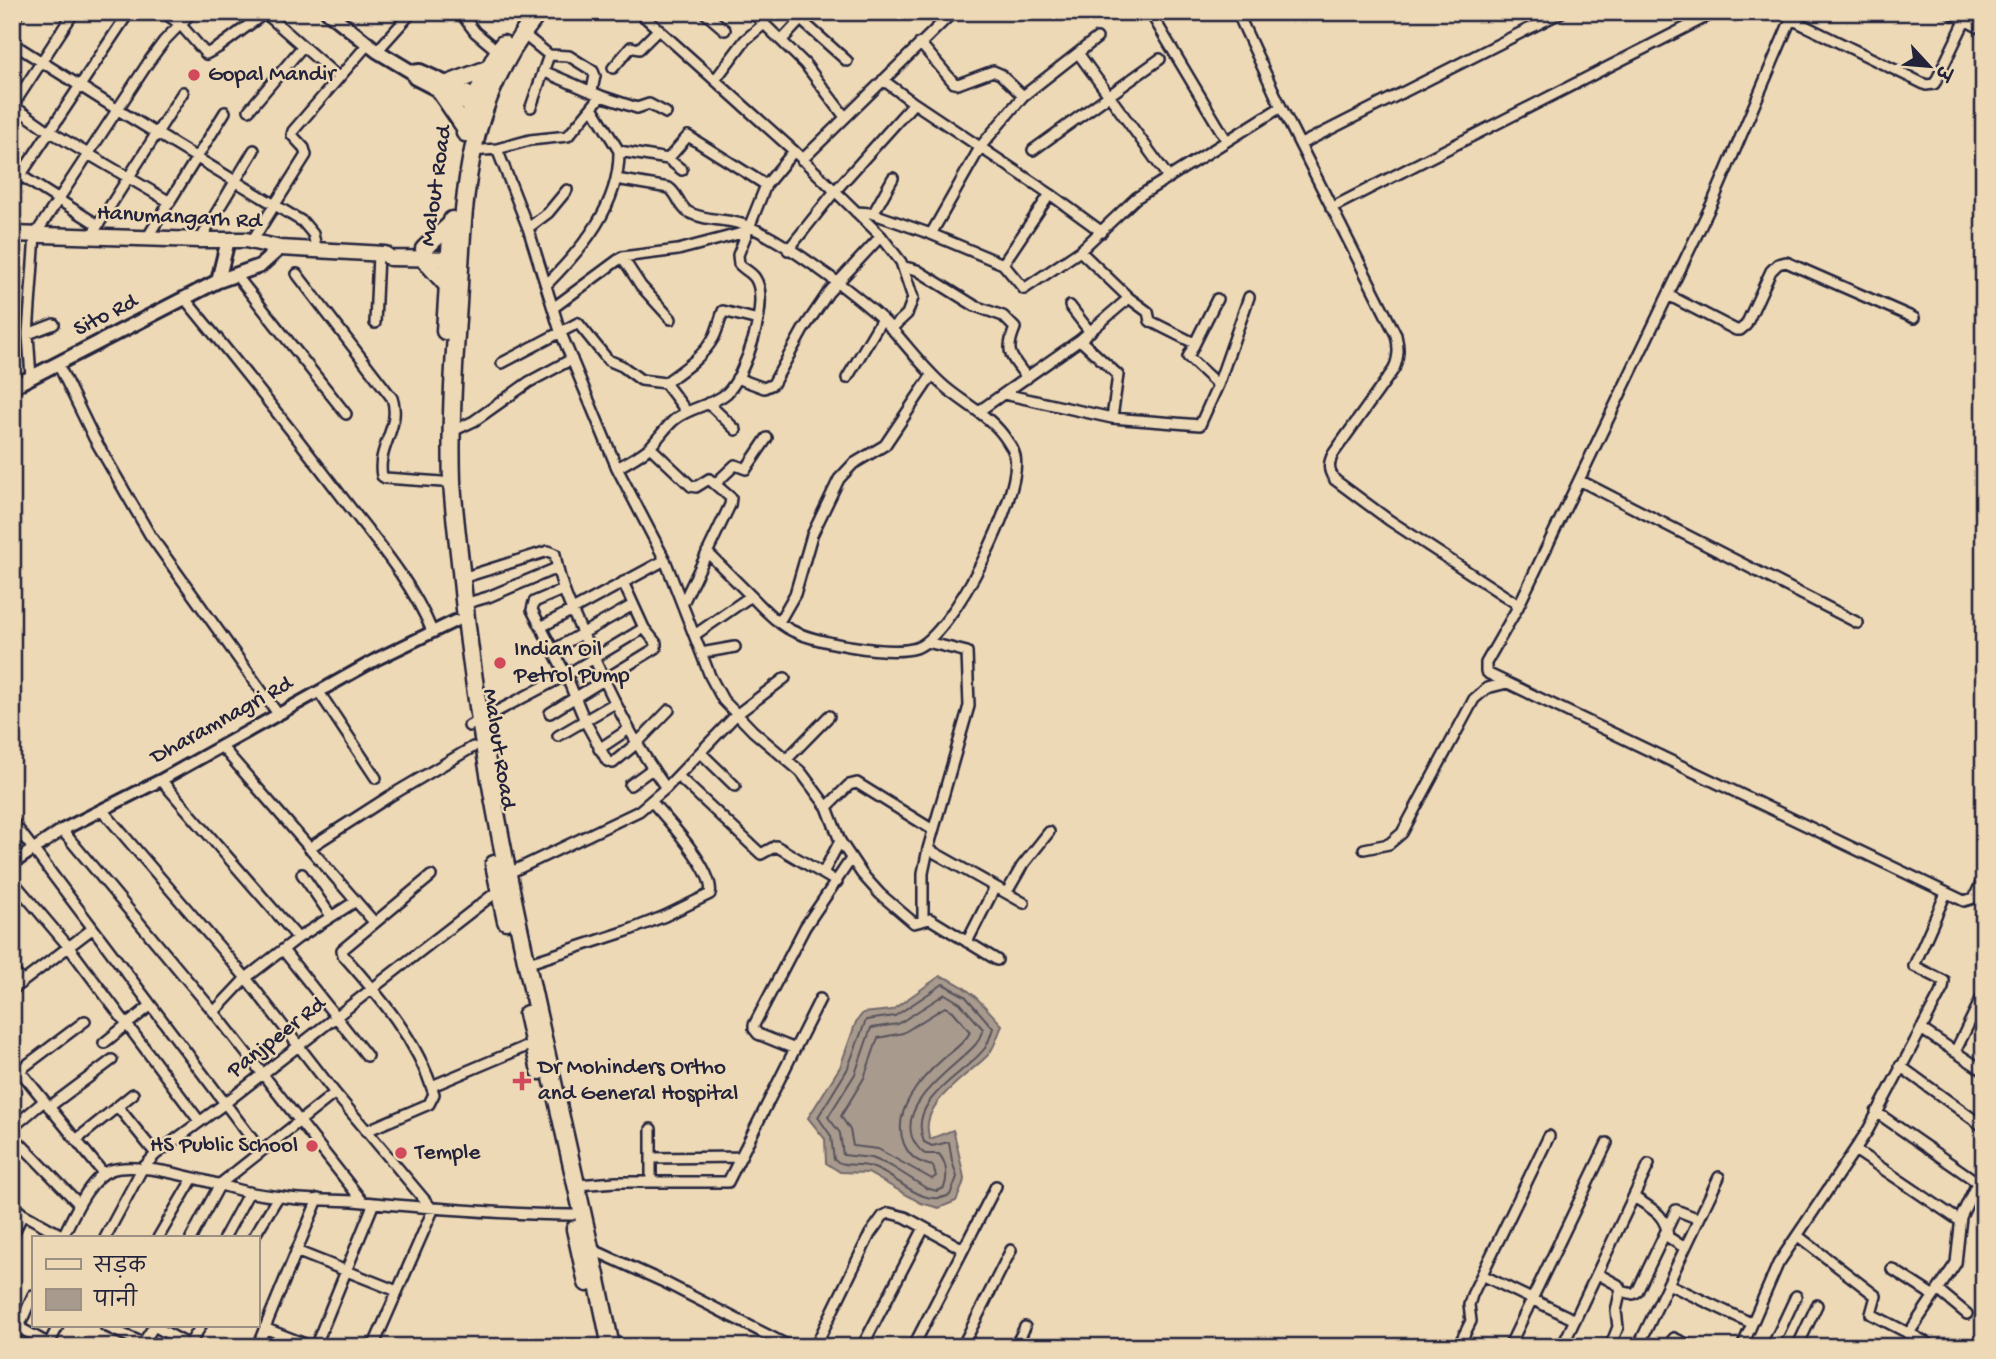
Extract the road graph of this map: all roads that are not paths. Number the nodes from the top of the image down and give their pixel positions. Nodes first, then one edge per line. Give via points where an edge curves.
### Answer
1 (19, 12) edge
2 (74, 12) edge
3 (163, 12) edge
4 (192, 12) edge
5 (328, 12) edge
6 (412, 12) edge
7 (460, 12) edge
8 (526, 12) edge
9 (539, 12) edge
10 (639, 12) edge
11 (704, 12) edge
12 (752, 12) edge
13 (953, 12) edge
14 (1150, 12) edge
15 (1237, 12) edge
16 (1562, 12) edge
17 (1716, 12) edge
18 (1949, 12) edge
19 (127, 15) dead end
20 (804, 16) edge
21 (1792, 16) edge
22 (1965, 20) junction
23 (12, 22) edge
24 (180, 24) junction
25 (764, 24) junction
26 (659, 29) junction
27 (725, 30) dead end
28 (1984, 30) edge
29 (522, 33) junction
30 (1097, 38) dead end
31 (782, 40) junction
32 (12, 43) edge
33 (920, 43) junction
34 (303, 46) junction
35 (373, 48) junction
36 (499, 52) junction
37 (1078, 53) junction
38 (549, 55) junction
39 (1160, 59) dead end
40 (42, 61) junction
41 (847, 61) dead end
42 (490, 68) junction
43 (613, 68) dead end
44 (543, 71) junction
45 (338, 77) junction
46 (715, 80) junction
47 (883, 80) junction
48 (79, 84) junction
49 (444, 87) junction
50 (592, 90) junction
51 (183, 92) dead end
52 (1109, 95) junction
53 (601, 96) junction
54 (1023, 96) junction
55 (914, 103) junction
56 (479, 105) junction
57 (13, 106) edge
58 (531, 107) dead end
59 (592, 107) junction
60 (1281, 107) junction
61 (118, 110) junction
62 (250, 110) dead end
63 (225, 111) dead end
64 (666, 113) dead end
65 (845, 117) junction
66 (466, 129) junction
67 (50, 131) junction
68 (157, 134) junction
69 (1227, 141) junction
70 (1301, 144) junction
71 (981, 146) junction
72 (497, 149) junction
73 (254, 150) dead end
74 (1033, 150) dead end
75 (472, 151) junction
76 (619, 151) junction
77 (794, 151) junction
78 (89, 154) junction
79 (197, 157) junction
80 (668, 159) junction
81 (802, 160) junction
82 (682, 170) dead end
83 (16, 172) edge
84 (128, 178) junction
85 (616, 178) junction
86 (893, 178) dead end
87 (1169, 178) junction
88 (235, 181) junction
89 (766, 185) junction
90 (12, 188) edge
91 (567, 190) dead end
92 (835, 191) junction
93 (1050, 194) junction
94 (59, 199) junction
95 (170, 202) junction
96 (273, 205) junction
97 (1331, 208) junction
98 (856, 212) junction
99 (873, 214) junction
100 (452, 223) junction
101 (528, 228) junction
102 (747, 229) junction
103 (95, 230) junction
104 (1102, 232) junction
105 (12, 234) edge
106 (931, 234) junction
107 (35, 235) junction
108 (881, 236) junction
109 (148, 238) junction
110 (200, 240) junction
111 (228, 240) junction
112 (252, 240) junction
113 (280, 248) junction
114 (788, 250) junction
115 (317, 251) junction
116 (1080, 251) junction
117 (382, 254) junction
118 (424, 254) junction
119 (455, 254) junction
120 (622, 257) junction
121 (1003, 264) junction
122 (905, 267) junction
123 (297, 274) dead end
124 (236, 275) junction
125 (218, 281) junction
126 (837, 282) junction
127 (447, 285) junction
128 (546, 285) junction
129 (1668, 295) junction
130 (1249, 297) dead end
131 (1129, 298) junction
132 (185, 299) junction
133 (1217, 299) dead end
134 (1070, 306) dead end
135 (553, 308) junction
136 (1914, 318) dead end
137 (671, 319) dead end
138 (882, 319) junction
139 (758, 320) junction
140 (375, 323) dead end
141 (54, 324) dead end
142 (891, 329) junction
143 (560, 331) junction
144 (1090, 332) junction
145 (28, 334) junction
146 (451, 334) junction
147 (1080, 340) junction
148 (1194, 343) junction
149 (572, 359) junction
150 (502, 363) dead end
151 (58, 364) junction
152 (932, 375) junction
153 (847, 377) dead end
154 (31, 378) junction
155 (737, 378) junction
156 (1027, 378) junction
157 (665, 383) junction
158 (1218, 385) junction
159 (12, 387) edge
160 (1004, 394) junction
161 (708, 403) junction
162 (979, 411) junction
163 (687, 412) junction
164 (346, 414) dead end
165 (1112, 418) junction
166 (453, 430) junction
167 (736, 430) dead end
168 (767, 438) dead end
169 (650, 447) junction
170 (617, 468) junction
171 (1579, 480) junction
172 (442, 482) junction
173 (716, 483) junction
174 (707, 552) junction
175 (665, 560) junction
176 (557, 568) junction
177 (462, 578) junction
178 (623, 582) junction
179 (562, 590) junction
180 (751, 596) junction
181 (683, 603) junction
182 (464, 604) junction
183 (633, 606) junction
184 (1518, 607) junction
185 (571, 611) junction
186 (455, 621) junction
187 (779, 622) junction
188 (1858, 623) dead end
189 (541, 627) junction
190 (644, 628) junction
191 (432, 631) junction
192 (582, 633) junction
193 (696, 634) junction
194 (927, 642) junction
195 (735, 647) dead end
196 (553, 650) junction
197 (701, 653) junction
198 (594, 658) junction
199 (566, 675) junction
200 (785, 678) dead end
201 (604, 682) junction
202 (1507, 682) junction
203 (319, 692) junction
204 (576, 698) junction
205 (615, 703) junction
206 (669, 710) dead end
207 (550, 713) dead end
208 (278, 715) junction
209 (736, 715) junction
210 (829, 716) dead end
211 (585, 721) junction
212 (474, 723) junction
213 (629, 729) junction
214 (558, 736) dead end
215 (637, 743) junction
216 (221, 746) junction
217 (473, 747) junction
218 (599, 748) junction
219 (701, 752) junction
220 (787, 759) junction
221 (652, 769) junction
222 (678, 776) junction
223 (376, 778) dead end
224 (160, 780) junction
225 (630, 785) dead end
226 (735, 786) dead end
227 (666, 788) junction
228 (652, 802) junction
229 (827, 807) junction
230 (103, 811) junction
231 (12, 821) edge
232 (62, 830) junction
233 (933, 830) junction
234 (1049, 832) dead end
235 (840, 841) junction
236 (33, 848) junction
237 (309, 848) junction
238 (928, 849) junction
239 (1364, 849) dead end
240 (851, 859) junction
241 (12, 864) edge
242 (823, 873) junction
243 (302, 874) dead end
244 (507, 874) junction
245 (431, 876) dead end
246 (1984, 877) edge
247 (12, 880) edge
248 (837, 882) junction
249 (995, 887) junction
250 (499, 890) junction
251 (1007, 892) junction
252 (1946, 893) junction
253 (356, 901) junction
254 (1024, 903) dead end
255 (331, 916) junction
256 (923, 920) junction
257 (374, 922) junction
258 (92, 929) junction
259 (299, 938) junction
260 (967, 942) junction
261 (68, 946) junction
262 (283, 950) junction
263 (997, 960) dead end
264 (526, 964) junction
265 (12, 970) edge
266 (246, 978) junction
267 (22, 981) junction
268 (372, 988) junction
269 (12, 990) edge
270 (1984, 993) edge
271 (820, 999) dead end
272 (150, 1006) junction
273 (214, 1012) junction
274 (336, 1017) junction
275 (85, 1021) dead end
276 (127, 1025) junction
277 (1921, 1029) junction
278 (104, 1043) dead end
279 (534, 1043) junction
280 (298, 1046) junction
281 (795, 1049) junction
282 (1955, 1052) junction
283 (367, 1056) dead end
284 (112, 1060) dead end
285 (12, 1061) edge
286 (1900, 1066) junction
287 (20, 1070) junction
288 (1984, 1071) edge
289 (263, 1074) junction
290 (432, 1086) junction
291 (335, 1093) junction
292 (133, 1094) dead end
293 (47, 1104) junction
294 (224, 1104) junction
295 (118, 1107) junction
296 (1876, 1112) junction
297 (299, 1121) junction
298 (200, 1122) junction
299 (1984, 1126) edge
300 (12, 1128) edge
301 (650, 1129) dead end
302 (366, 1131) junction
303 (12, 1135) edge
304 (1549, 1136) dead end
305 (76, 1140) junction
306 (1606, 1143) dead end
307 (1855, 1150) junction
308 (261, 1151) junction
309 (156, 1154) junction
310 (741, 1157) junction
311 (651, 1158) junction
312 (1649, 1164) dead end
313 (142, 1168) junction
314 (1984, 1168) edge
315 (103, 1173) junction
316 (1719, 1177) dead end
317 (193, 1178) junction
318 (652, 1182) junction
319 (1977, 1182) junction
320 (220, 1184) junction
321 (577, 1185) junction
322 (996, 1186) dead end
323 (249, 1192) junction
324 (278, 1196) junction
325 (1634, 1197) junction
326 (318, 1199) junction
327 (368, 1203) junction
328 (79, 1204) junction
329 (12, 1205) edge
330 (433, 1210) junction
331 (23, 1214) junction
332 (572, 1215) junction
333 (1699, 1219) junction
334 (1960, 1221) junction
335 (1667, 1226) junction
336 (925, 1228) junction
337 (12, 1236) edge
338 (61, 1236) edge
339 (63, 1236) edge
340 (106, 1236) edge
341 (159, 1236) edge
342 (192, 1236) edge
343 (225, 1236) edge
344 (254, 1236) edge
345 (1798, 1236) junction
346 (586, 1248) junction
347 (1685, 1248) junction
348 (963, 1249) junction
349 (1011, 1250) dead end
350 (296, 1251) junction
351 (1892, 1269) dead end
352 (347, 1271) junction
353 (1598, 1274) junction
354 (1482, 1275) junction
355 (1668, 1284) junction
356 (397, 1291) junction
357 (1621, 1291) junction
358 (1936, 1293) junction
359 (1796, 1296) dead end
360 (32, 1297) edge
361 (1531, 1298) junction
362 (1817, 1305) dead end
363 (1967, 1314) dead end
364 (1575, 1320) junction
365 (1751, 1323) junction
366 (1025, 1326) dead end
367 (18, 1327) junction
368 (57, 1328) edge
369 (109, 1328) edge
370 (153, 1328) edge
371 (158, 1328) edge
372 (200, 1328) edge
373 (264, 1328) junction
374 (1910, 1334) junction
375 (12, 1343) edge
376 (52, 1345) edge
377 (141, 1345) edge
378 (191, 1346) edge
379 (257, 1347) edge
380 (314, 1347) edge
381 (373, 1347) edge
382 (600, 1347) edge
383 (611, 1347) edge
384 (791, 1347) edge
385 (815, 1347) edge
386 (862, 1347) edge
387 (913, 1347) edge
388 (962, 1347) edge
389 (1015, 1347) edge
390 (1458, 1347) edge
391 (1509, 1347) edge
392 (1562, 1347) edge
393 (1616, 1347) edge
394 (1638, 1347) edge
395 (1667, 1347) edge
396 (1693, 1347) edge
397 (1742, 1347) edge
398 (1772, 1347) edge
399 (1803, 1347) edge
400 (1934, 1347) edge

1 - 23 street
2 - 40 street
3 - 24 street
4 - 24 street
5 - 35 main road
6 - 35 street
7 - 36 street
8 - 36 highway
9 - 29 highway
10 - 26 street
11 - 27 street
12 - 25 street
13 - 33 street
14 - 69 street
15 - 60 street
16 - 70 street
17 - 97 street
18 - 22 street
19 - 48 street
20 - 31 street
20 - 41 street
21 - 22 street via 1927,85 1936,81
21 - 129 street
22 - 28 street
24 - 34 street via 202,51 211,53 265,13
24 - 61 street
25 - 31 street
25 - 46 street
26 - 43 street via 639,49 631,47
26 - 46 street
29 - 38 street
29 - 56 highway
30 - 37 street
31 - 65 street
32 - 40 street
33 - 47 street
33 - 54 street via 954,83 993,71
34 - 45 street
34 - 62 street
35 - 45 street
35 - 49 main road
36 - 42 highway
37 - 52 street
37 - 54 street
38 - 44 street
38 - 50 street via 569,56 593,71
39 - 52 street
40 - 48 street
40 - 57 street
42 - 49 highway
42 - 56 highway
44 - 50 street
44 - 58 street
45 - 96 street via 293,131 306,155
46 - 77 street
47 - 55 street
47 - 65 street
48 - 61 street
48 - 67 street
49 - 56 main road
49 - 66 highway
50 - 53 street
51 - 68 street
52 - 74 street
52 - 87 street
53 - 59 street
53 - 64 street via 637,108 649,104
54 - 71 street
55 - 71 street
55 - 92 street
56 - 66 highway, Malout Road
56 - 75 highway, Malout Road
57 - 67 street
59 - 72 street via 568,136
59 - 76 street
60 - 69 street
60 - 70 street
61 - 68 street
61 - 78 street
63 - 79 street
65 - 81 street
66 - 100 highway, Malout Road
67 - 78 street
67 - 83 street
68 - 79 street
68 - 84 street
69 - 87 street
70 - 97 street
71 - 93 street
71 - 106 street
72 - 75 street
72 - 101 street
73 - 88 street
75 - 119 highway, Malout Road
76 - 80 street
76 - 85 street
77 - 81 street
77 - 89 street
78 - 84 street
78 - 94 street
79 - 88 street
79 - 95 street
80 - 82 street
80 - 89 street via 688,136
81 - 92 street
83 - 90 street
83 - 94 street
84 - 95 street
84 - 103 street
85 - 102 street via 669,188 690,213
85 - 128 street via 585,243
86 - 99 street
87 - 104 street via 1127,206
88 - 96 street
88 - 110 street
89 - 102 street
91 - 101 street
92 - 98 street
92 - 114 street
93 - 104 street
93 - 121 street
94 - 103 street
94 - 107 street
95 - 109 street
96 - 112 street
96 - 115 street via 310,228
97 - 184 street via 1396,335 1399,358 1333,454 1331,474 1378,512
98 - 99 street
98 - 108 street
99 - 106 street
100 - 118 highway
100 - 119 highway, Malout Road
101 - 128 street
102 - 114 street
102 - 120 street via 678,250
102 - 139 street via 737,260 757,282
103 - 107 main road, Hanumangarh Rd
103 - 109 main road, Hanumangarh Rd
104 - 116 street
105 - 107 main road, Hanumangarh Rd
106 - 121 street
107 - 145 street
108 - 122 street
108 - 126 street
109 - 110 main road, Hanumangarh Rd
110 - 111 main road, Hanumangarh Rd
111 - 112 main road, Hanumangarh Rd
111 - 125 main road
112 - 113 main road, Hanumangarh Rd
113 - 115 main road, Hanumangarh Rd
113 - 124 main road, Sito Rd via 260,266
114 - 126 street
115 - 117 main road, Hanumangarh Rd
116 - 121 street via 1023,289
116 - 131 street
117 - 118 main road, Hanumangarh Rd via 390,258
117 - 140 street
118 - 119 main road, Hanumangarh Rd
118 - 127 highway
119 - 127 highway, Malout Road
119 - 146 highway, Malout Road
120 - 135 street
120 - 137 street
122 - 142 street via 913,298 907,314
122 - 156 street via 1006,318 1015,328 1009,352
123 - 172 street via 392,398 396,409 382,476
124 - 125 main road, Sito Rd
124 - 164 street
125 - 132 main road, Sito Rd
126 - 138 street
126 - 155 street via 773,384 764,388
127 - 146 highway, Malout Road
128 - 135 street
129 - 136 street via 1740,330 1774,267 1786,262
129 - 171 street
130 - 158 street
131 - 144 street
131 - 148 street via 1148,312 1150,321
132 - 151 main road, Sito Rd
132 - 191 street via 396,566
133 - 148 street
134 - 144 street
135 - 143 street
138 - 142 street
138 - 153 street
139 - 155 street
139 - 157 street via 723,311 708,346
141 - 145 street
142 - 152 street
143 - 149 street
143 - 150 street
143 - 157 street via 580,324 608,360 641,380
144 - 147 street
145 - 154 street
146 - 166 highway, Malout Road
146 - 172 highway, Malout Road
147 - 156 street
147 - 165 street via 1118,375
148 - 158 street via 1189,359
149 - 166 street
149 - 170 street
151 - 154 main road, Sito Rd
151 - 208 street via 150,535
152 - 162 street
152 - 187 street via 885,445 853,464 839,479 812,535 795,594
154 - 159 main road, Sito Rd
155 - 161 street via 721,398
156 - 160 street
157 - 163 street
158 - 165 street via 1200,425
160 - 162 street
160 - 165 street
161 - 163 street
161 - 167 street
162 - 194 street via 997,427 1015,457 1010,493 996,535 972,579
163 - 169 street
166 - 177 highway, Malout Road via 452,482
168 - 173 street via 746,469 735,464
169 - 170 street
169 - 173 street via 691,486 709,479
170 - 175 street
171 - 184 street
171 - 188 street
172 - 186 highway, Malout Road
173 - 174 street via 731,501
174 - 180 street
174 - 181 street
175 - 178 street
175 - 181 street
176 - 177 street via 555,554 548,551
176 - 179 street
176 - 182 street
177 - 182 highway, Malout Road
178 - 183 street
178 - 185 street
179 - 185 street
179 - 189 street via 532,606
180 - 187 street
180 - 193 street
181 - 193 street
182 - 212 highway, Malout Road
183 - 190 street
183 - 192 street
184 - 202 street via 1486,667 1489,674
185 - 189 street
185 - 192 street
186 - 191 street, Dharamnagri Rd
186 - 212 highway, Malout Road
187 - 194 street via 790,631 869,650 902,650
189 - 196 street
190 - 198 street
190 - 201 street via 656,648
191 - 203 street, Dharamnagri Rd
192 - 196 street
192 - 198 street
193 - 197 street
194 - 233 street via 967,652 969,706
195 - 197 street
196 - 199 street
197 - 209 street via 723,700
198 - 199 street
198 - 201 street
199 - 204 street
199 - 212 street
200 - 209 street
201 - 204 street
201 - 205 street
202 - 239 street via 1480,691 1474,699 1402,833 1389,844
202 - 252 street
203 - 208 street, Dharamnagri Rd
203 - 223 street
204 - 207 street
204 - 211 street
205 - 211 street
205 - 213 street
206 - 215 street
208 - 216 street, Dharamnagri Rd
209 - 219 street
209 - 220 street
210 - 220 street
211 - 214 street
211 - 218 street
212 - 217 highway, Malout Road
212 - 244 highway, Malout Road
213 - 215 street
213 - 218 street
215 - 218 street via 613,763
215 - 221 street
216 - 224 street, Dharamnagri Rd
216 - 237 street
217 - 237 street
217 - 250 highway, Malout Road
219 - 222 street
219 - 226 street
220 - 229 street
221 - 225 street
221 - 227 street
222 - 227 street
222 - 242 street via 761,854 780,847
224 - 230 street, Dharamnagri Rd
224 - 259 street
227 - 228 street
228 - 244 street
228 - 264 street via 693,851 711,886 710,894 640,926
229 - 233 street via 857,783
229 - 235 street
230 - 232 street, Dharamnagri Rd
230 - 266 street
231 - 236 street
232 - 236 street, Dharamnagri Rd
232 - 273 street
233 - 238 street
234 - 251 street
235 - 240 street
235 - 242 street
236 - 241 street, Dharamnagri Rd
236 - 258 street
237 - 253 street
238 - 249 street
238 - 256 street
240 - 248 street
240 - 256 street via 896,909 914,923
242 - 248 street
243 - 255 street
244 - 264 highway, Malout Road
245 - 257 street
246 - 252 street via 1972,901
247 - 261 street
248 - 281 street via 805,927 754,1025 758,1034
249 - 251 street
249 - 260 street
250 - 268 street, Panjpeer Rd
250 - 279 highway, Malout Road
251 - 254 street
252 - 277 street via 1914,966 1945,982
253 - 255 street
253 - 257 street
255 - 259 street
256 - 260 street via 930,919
257 - 268 street via 342,950
258 - 261 street
258 - 272 street
259 - 262 street
260 - 263 street
261 - 267 street
261 - 276 street
262 - 266 street
262 - 274 street
264 - 321 highway, Malout Road
265 - 267 street
266 - 273 street
266 - 280 street
267 - 269 street
268 - 274 street, Panjpeer Rd
268 - 290 street via 402,1026
270 - 282 street
271 - 281 street
272 - 276 street
272 - 294 street
273 - 289 street
274 - 280 street, Panjpeer Rd
274 - 283 street
275 - 287 street
276 - 278 street
276 - 298 street
277 - 282 street
277 - 286 street
279 - 290 street
279 - 332 highway, Malout Road
280 - 289 street, Panjpeer Rd
280 - 291 street
281 - 310 street
282 - 288 street
284 - 293 street
285 - 287 street
286 - 296 street
286 - 299 street
287 - 293 street
289 - 294 street, Panjpeer Rd
289 - 297 street
290 - 302 street via 429,1104
291 - 297 street
291 - 302 street
292 - 295 street
293 - 300 street
293 - 305 street
294 - 298 street, Panjpeer Rd
294 - 308 street
295 - 305 street
295 - 309 street
296 - 307 street
296 - 319 street
297 - 308 street
297 - 327 street
298 - 309 street, Panjpeer Rd
301 - 311 street
302 - 330 street
303 - 328 street
304 - 354 street
305 - 315 street
306 - 361 street
307 - 334 street
307 - 345 street
308 - 320 street
309 - 313 street, Panjpeer Rd
310 - 311 street
310 - 318 street via 731,1179 723,1184
311 - 318 street
312 - 325 street
313 - 315 street
313 - 317 street
313 - 340 street, Panjpeer Rd
314 - 319 street
315 - 328 street
316 - 333 street
317 - 320 street
317 - 341 street
318 - 321 street
319 - 334 street
320 - 323 street
320 - 342 street
321 - 346 highway, Malout Road
322 - 348 street
323 - 324 street
323 - 343 street
324 - 326 street
324 - 344 street
325 - 335 street
325 - 353 street
326 - 327 street
326 - 350 street
327 - 330 street
327 - 352 street
328 - 339 street
329 - 331 street
330 - 332 street
330 - 356 street
331 - 337 street
331 - 338 street
332 - 346 highway, Malout Road
333 - 335 street via 1677,1209
333 - 347 street
334 - 358 street via 1958,1259
335 - 347 street via 1668,1237
335 - 357 street via 1637,1292
336 - 348 street
336 - 385 street via 896,1213 883,1216
336 - 386 street
345 - 365 street
345 - 374 street via 1876,1296 1871,1314
346 - 382 highway, Malout Road
346 - 383 highway, Malout Road
346 - 384 street
347 - 355 street
348 - 387 street
349 - 388 street
350 - 352 street
350 - 373 street
351 - 358 street
352 - 356 street
352 - 380 street
353 - 357 street via 1618,1284
353 - 364 street
354 - 361 street
354 - 390 street via 1470,1301 1471,1321
355 - 365 street
355 - 394 street
356 - 381 street
357 - 393 street via 1612,1342
358 - 363 street
358 - 374 street
359 - 398 street
360 - 367 street
361 - 364 street
361 - 391 street
362 - 399 street via 1800,1341
364 - 392 street
365 - 397 street
366 - 389 street
367 - 375 street
367 - 376 street
368 - 376 street
369 - 377 street
370 - 377 street
371 - 378 street
372 - 378 street
373 - 379 street
373 - 380 street
374 - 400 street
395 - 396 street via 1674,1338

